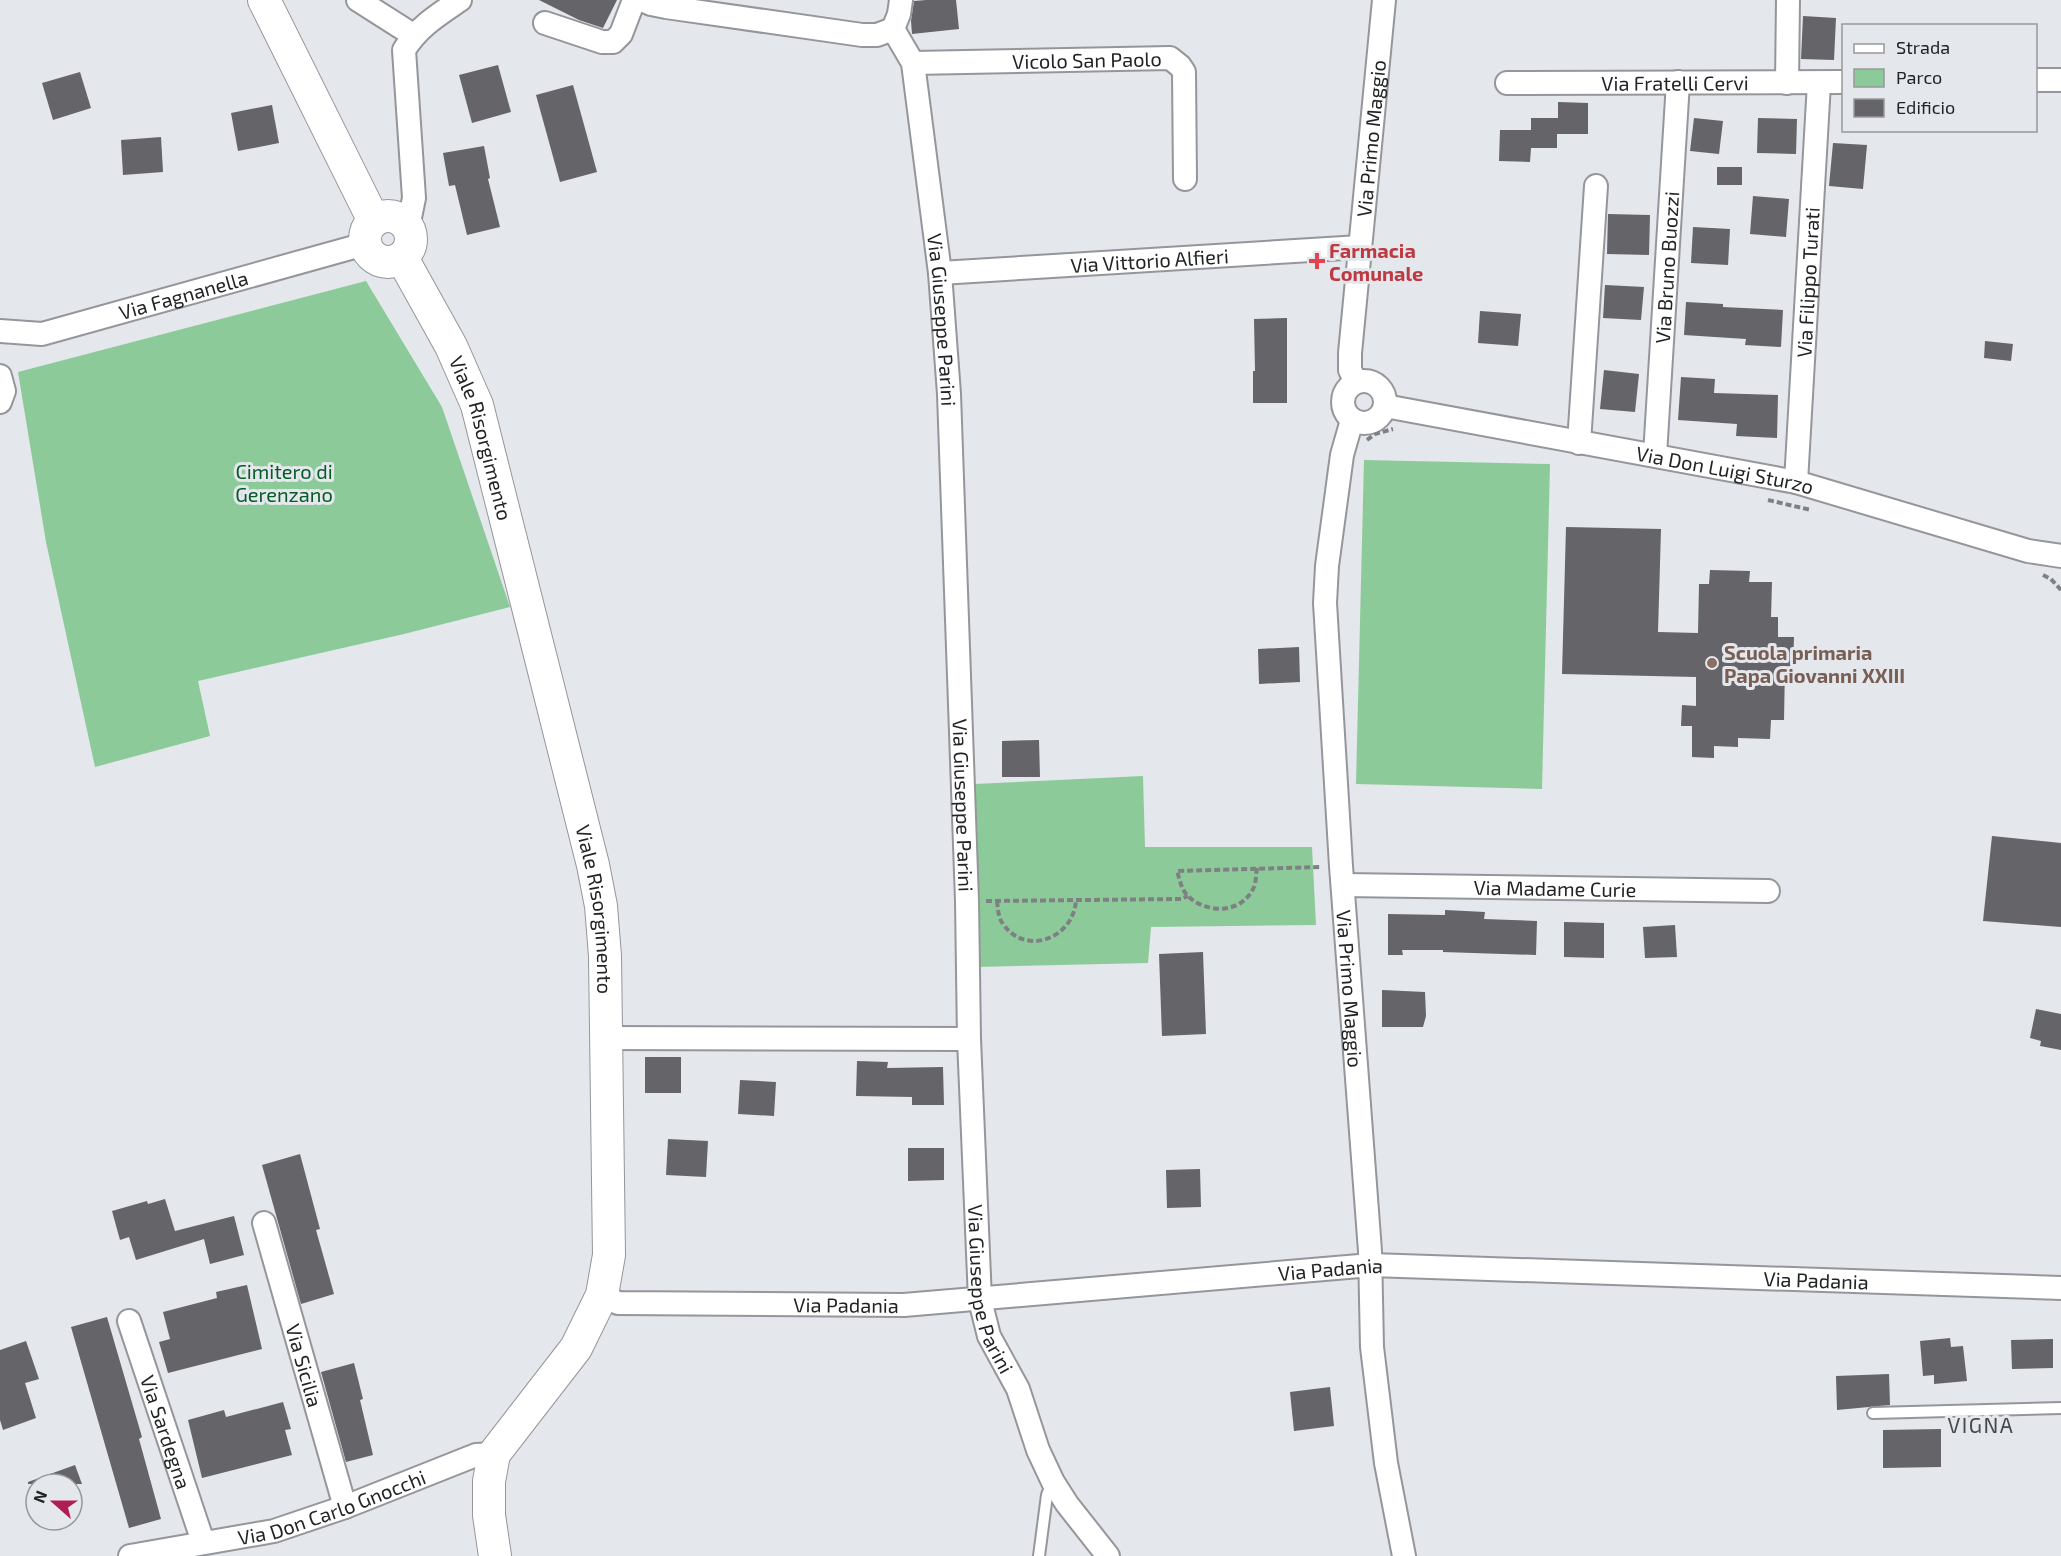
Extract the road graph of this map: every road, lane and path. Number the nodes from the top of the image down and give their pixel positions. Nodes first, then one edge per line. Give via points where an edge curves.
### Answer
1 (264, 0) edge
2 (358, 0) edge
3 (460, 0) edge
4 (634, 0) edge
5 (642, 0) edge
6 (901, 0) edge
7 (1384, 0) edge
8 (1788, 0) edge
9 (545, 23) dead end
10 (893, 29) junction
11 (413, 35) junction
12 (913, 63) junction
13 (2037, 80) edge
14 (2061, 80) edge
15 (1678, 82) junction
16 (1819, 82) junction
17 (1842, 82) edge
18 (1507, 83) dead end
19 (1787, 83) junction
20 (1185, 178) dead end
21 (1596, 186) dead end
22 (411, 213) junction
23 (370, 233) junction
24 (1360, 247) junction
25 (402, 258) junction
26 (940, 273) junction
27 (0, 332) edge
28 (0, 376) edge
29 (1356, 382) junction
30 (0, 402) edge
31 (1385, 406) junction
32 (1352, 420) junction
33 (1401, 429) dead end
34 (1579, 442) junction
35 (1342, 455) junction
36 (1655, 455) junction
37 (1796, 482) junction
38 (1762, 498) dead end
39 (1818, 511) dead end
40 (2061, 556) edge
41 (2040, 573) dead end
42 (2061, 590) edge
43 (1257, 868) junction
44 (1342, 876) junction
45 (1768, 891) dead end
46 (1188, 896) junction
47 (1076, 900) junction
48 (967, 901) junction
49 (997, 901) junction
50 (605, 1038) junction
51 (969, 1039) junction
52 (264, 1223) dead end
53 (1371, 1265) junction
54 (2061, 1288) edge
55 (602, 1295) junction
56 (980, 1300) junction
57 (129, 1321) dead end
58 (2061, 1408) edge
59 (1873, 1413) dead end
60 (494, 1454) junction
61 (1053, 1482) junction
62 (345, 1507) junction
63 (203, 1542) junction
64 (130, 1556) edge
65 (495, 1556) edge
66 (1039, 1556) edge
67 (1108, 1556) edge
68 (1404, 1556) edge

1 - 23 street
2 - 11 street
3 - 11 street
4 - 9 street via 621,34 613,42
5 - 10 street via 862,35
6 - 10 street
7 - 24 street, Via Primo Maggio
8 - 19 street
10 - 12 street, Via Giuseppe Parini
11 - 22 street via 404,50
12 - 20 street, Vicolo San Paolo via 1170,58 1184,72
12 - 26 street, Via Giuseppe Parini
13 - 14 street
15 - 18 street, Via Fratelli Cervi
15 - 19 street, Via Fratelli Cervi
15 - 36 street, Via Bruno Buozzi
16 - 17 street, Via Fratelli Cervi
16 - 19 street, Via Fratelli Cervi
16 - 37 street, Via Filippo Turati
21 - 34 street
22 - 23 street via 380,217
22 - 25 street via 412,240
23 - 25 street via 372,256 390,263
23 - 27 street, Via Fagnanella via 42,334
24 - 26 street, Via Vittorio Alfieri
24 - 29 street, Via Primo Maggio via 1350,353 1350,370
25 - 50 street, Viale Risorgimento via 465,375 489,449 599,896
26 - 48 street, Via Giuseppe Parini via 949,394
28 - 30 street via 4,391
29 - 31 street via 1375,384 1384,393
29 - 32 street via 1346,390 1342,403
31 - 32 street via 1372,422
31 - 34 street, Via Don Luigi Sturzo
32 - 35 street, Via Primo Maggio
33 - 35 path via 1375,434 1354,456
34 - 36 street, Via Don Luigi Sturzo
35 - 44 street, Via Primo Maggio via 1326,603
36 - 37 street, Via Don Luigi Sturzo
37 - 40 street, Via Don Luigi Sturzo via 2028,551
38 - 39 path
41 - 42 path
43 - 44 path
43 - 46 path via 1254,887 1233,906 1208,909
43 - 46 path via 1178,871
44 - 45 street, Via Madame Curie
44 - 53 street, Via Primo Maggio
46 - 47 path
47 - 49 path
47 - 49 path via 1069,924 1058,935 1043,941 1014,934 998,914
48 - 49 path
48 - 51 street, Via Giuseppe Parini
50 - 51 street
50 - 55 street, Viale Risorgimento via 609,1255
51 - 56 street, Via Giuseppe Parini
52 - 62 street, Via Sicilia
53 - 54 street, Via Padania
53 - 56 street, Via Padania
53 - 68 street, Via Primo Maggio via 1372,1347
55 - 56 street, Via Padania via 618,1303 904,1305
55 - 60 street, Viale Risorgimento via 576,1347
56 - 61 street, Via Giuseppe Parini via 989,1336 1018,1389
57 - 63 street, Via Sardegna
58 - 59 lane
60 - 62 street, Via Don Carlo Gnocchi via 476,1455
60 - 65 street, Viale Risorgimento via 489,1503
61 - 66 lane via 1047,1495
61 - 67 street, Via Giuseppe Parini
62 - 63 street, Via Don Carlo Gnocchi via 274,1531
63 - 64 street, Via Don Carlo Gnocchi

